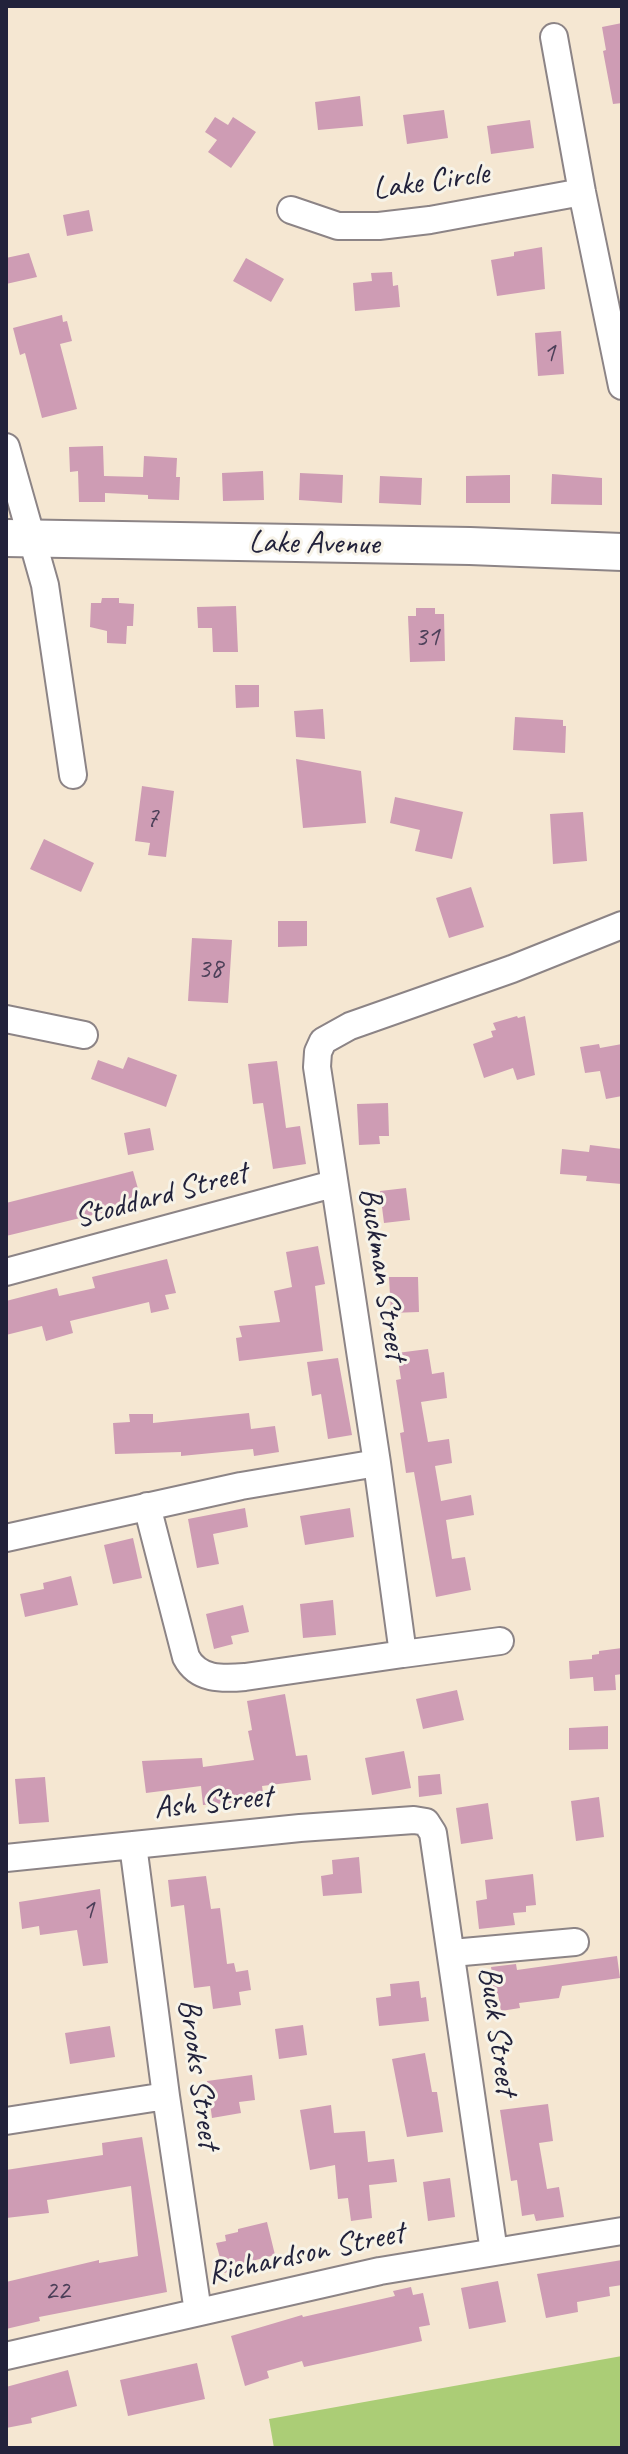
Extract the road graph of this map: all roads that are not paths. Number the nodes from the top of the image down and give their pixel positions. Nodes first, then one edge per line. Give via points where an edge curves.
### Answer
1 (554, 37) dead end
2 (582, 192) junction
3 (291, 210) dead end
4 (622, 386) edge
5 (6, 447) edge
6 (19, 538) edge
7 (622, 552) edge
8 (73, 775) dead end
9 (622, 925) edge
10 (6, 1019) edge
11 (84, 1035) dead end
12 (333, 1184) junction
13 (6, 1272) edge
14 (377, 1463) junction
15 (147, 1506) junction
16 (6, 1538) edge
17 (500, 1641) dead end
18 (403, 1654) junction
19 (426, 1822) joint
20 (133, 1845) junction
21 (6, 1858) edge
22 (575, 1942) dead end
23 (452, 1953) junction
24 (166, 2096) junction
25 (6, 2121) edge
26 (622, 2231) edge
27 (494, 2252) junction
28 (198, 2312) junction
29 (6, 2356) edge

1 - 2 street
2 - 3 street, Lake Circle via 369,226 326,223
2 - 4 street
5 - 6 street
6 - 7 street, Lake Avenue
6 - 8 street via 45,585
9 - 12 street, Buckman Street via 350,1026 323,1041 317,1067
10 - 11 street
12 - 13 street, Stoddard Street
12 - 14 street, Buckman Street
14 - 15 street
14 - 18 street, Buckman Street
15 - 16 street
15 - 18 street via 186,1657 201,1674 245,1677
17 - 18 street
19 - 20 street, Ash Street
19 - 23 street, Buck Street via 433,1833
20 - 21 street, Ash Street
20 - 24 street, Brooks Street
22 - 23 street
23 - 27 street, Buck Street
24 - 25 street
24 - 28 street, Brooks Street
26 - 27 street, Richardson Street
27 - 28 street, Richardson Street via 380,2271
28 - 29 street, Richardson Street

